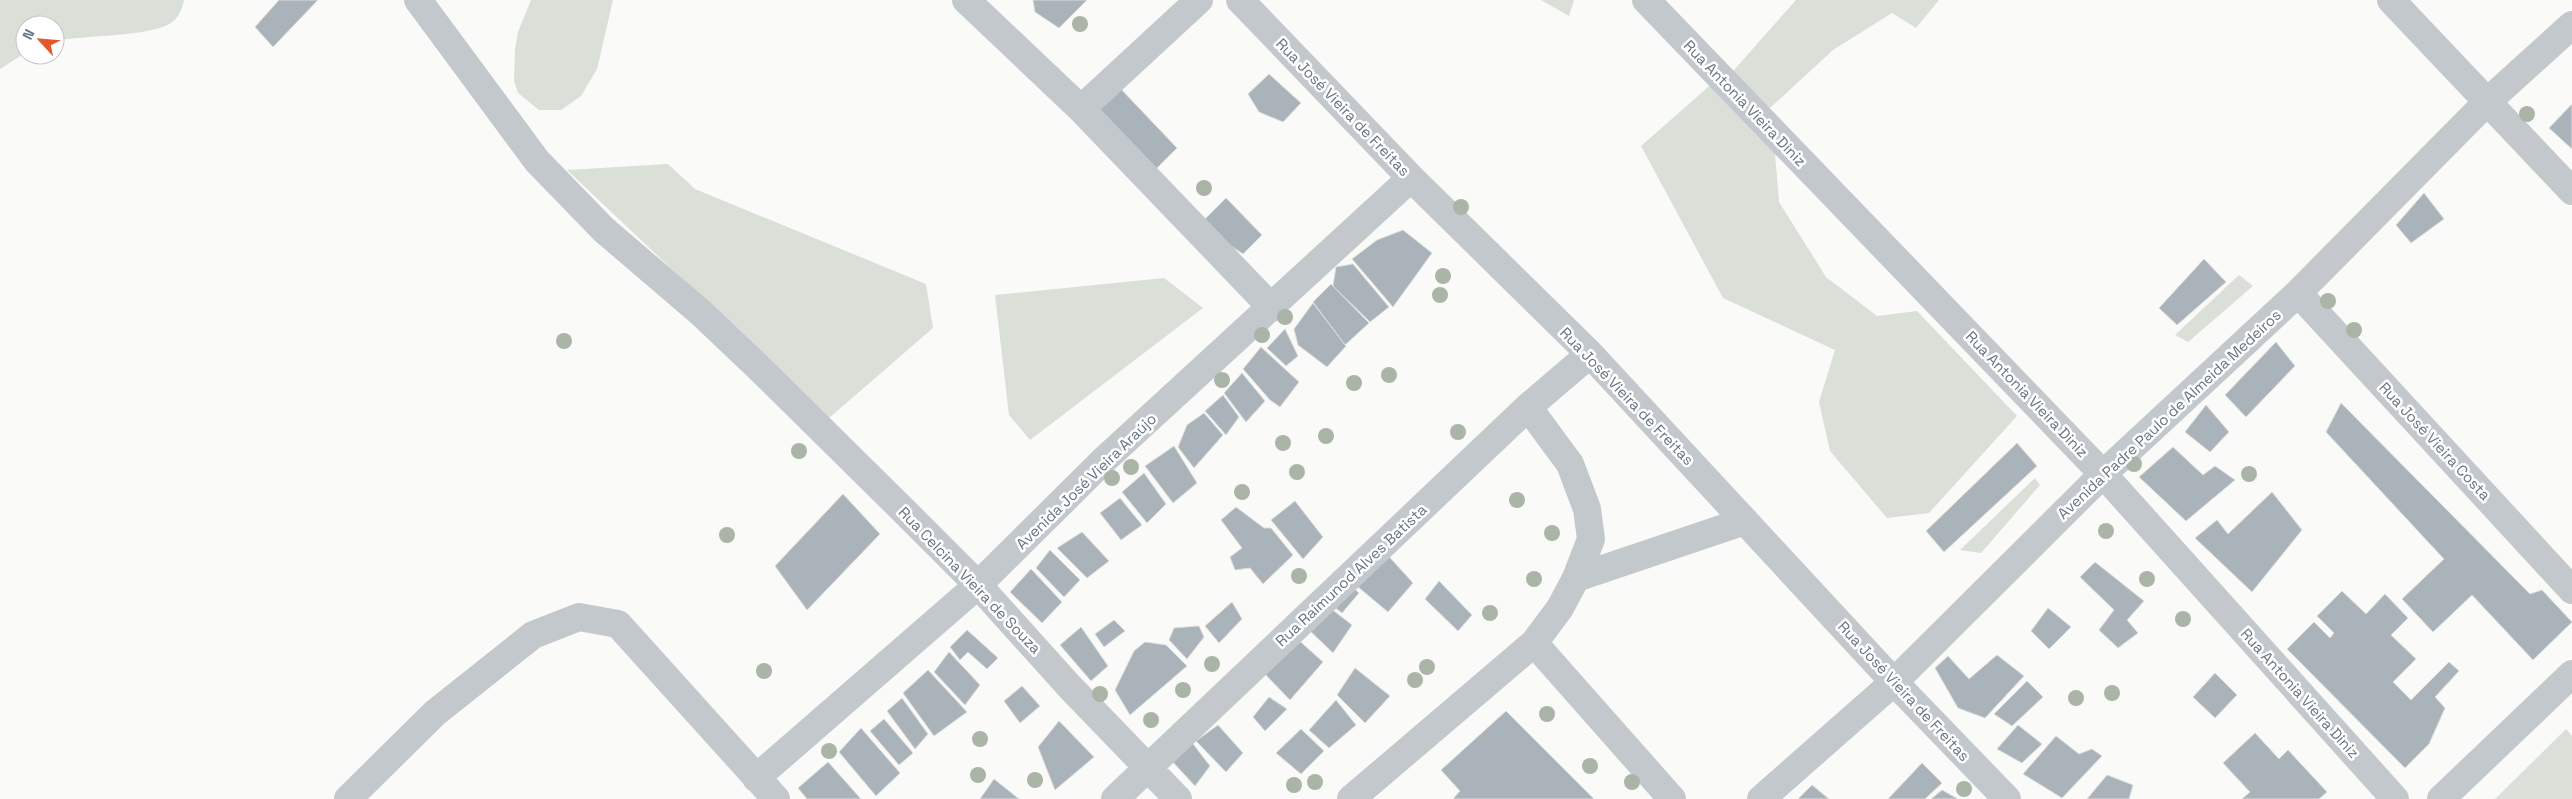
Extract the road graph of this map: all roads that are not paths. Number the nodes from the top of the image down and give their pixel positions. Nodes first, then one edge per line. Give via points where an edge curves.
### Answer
1 (418, 0) edge
2 (966, 0) edge
3 (1199, 0) edge
4 (1240, 0) edge
5 (1646, 0) edge
6 (2391, 0) edge
7 (2572, 25) edge
8 (2487, 102) junction
9 (1082, 109) junction
10 (1411, 178) junction
11 (2572, 191) edge
12 (2298, 293) junction
13 (1272, 308) junction
14 (1590, 354) junction
15 (1528, 407) junction
16 (2103, 474) junction
17 (1745, 521) junction
18 (1576, 578) junction
19 (978, 585) junction
20 (2572, 590) edge
21 (1534, 643) junction
22 (2572, 674) edge
23 (1894, 682) junction
24 (1148, 767) junction
25 (756, 778) junction
26 (348, 799) edge
27 (776, 799) edge
28 (1115, 799) edge
29 (1178, 799) edge
30 (1351, 799) edge
31 (1672, 799) edge
32 (1760, 799) edge
33 (2007, 799) edge
34 (2395, 799) edge
35 (2441, 799) edge

1 - 19 street, Rua Celcina Vieira de Souza via 537,161 604,230 757,366
2 - 9 street
3 - 9 street
4 - 10 street, Rua José Vieira de Freitas
5 - 16 street, Rua Antonia Vieira Diniz
6 - 8 street
7 - 8 street, Avenida Padre Paulo de Almeida Medeiros
8 - 11 street
8 - 12 street, Avenida Padre Paulo de Almeida Medeiros
9 - 13 street
10 - 13 street, Avenida José Vieira Araújo
10 - 14 street, Rua José Vieira de Freitas
12 - 16 street, Avenida Padre Paulo de Almeida Medeiros
12 - 20 street, Rua José Vieira Costa
13 - 19 street, Avenida José Vieira Araújo via 1105,459
14 - 15 street, Rua Raimunod Alves Batista
14 - 17 street, Rua José Vieira de Freitas
15 - 18 street via 1570,464 1587,509 1591,539
15 - 24 street, Rua Raimunod Alves Batista
16 - 23 street, Avenida Padre Paulo de Almeida Medeiros
16 - 34 street, Rua Antonia Vieira Diniz
17 - 18 street
17 - 23 street, Rua José Vieira de Freitas
18 - 21 street via 1560,608
19 - 24 street, Rua Celcina Vieira de Souza
19 - 25 street, Avenida José Vieira Araújo
21 - 30 street
21 - 31 street
22 - 35 street
23 - 32 street, Avenida Padre Paulo de Almeida Medeiros
23 - 33 street, Rua José Vieira de Freitas
24 - 28 street, Rua Raimunod Alves Batista
24 - 29 street, Rua Celcina Vieira de Souza
25 - 26 street via 618,624 579,618 533,635 435,713
25 - 27 street

